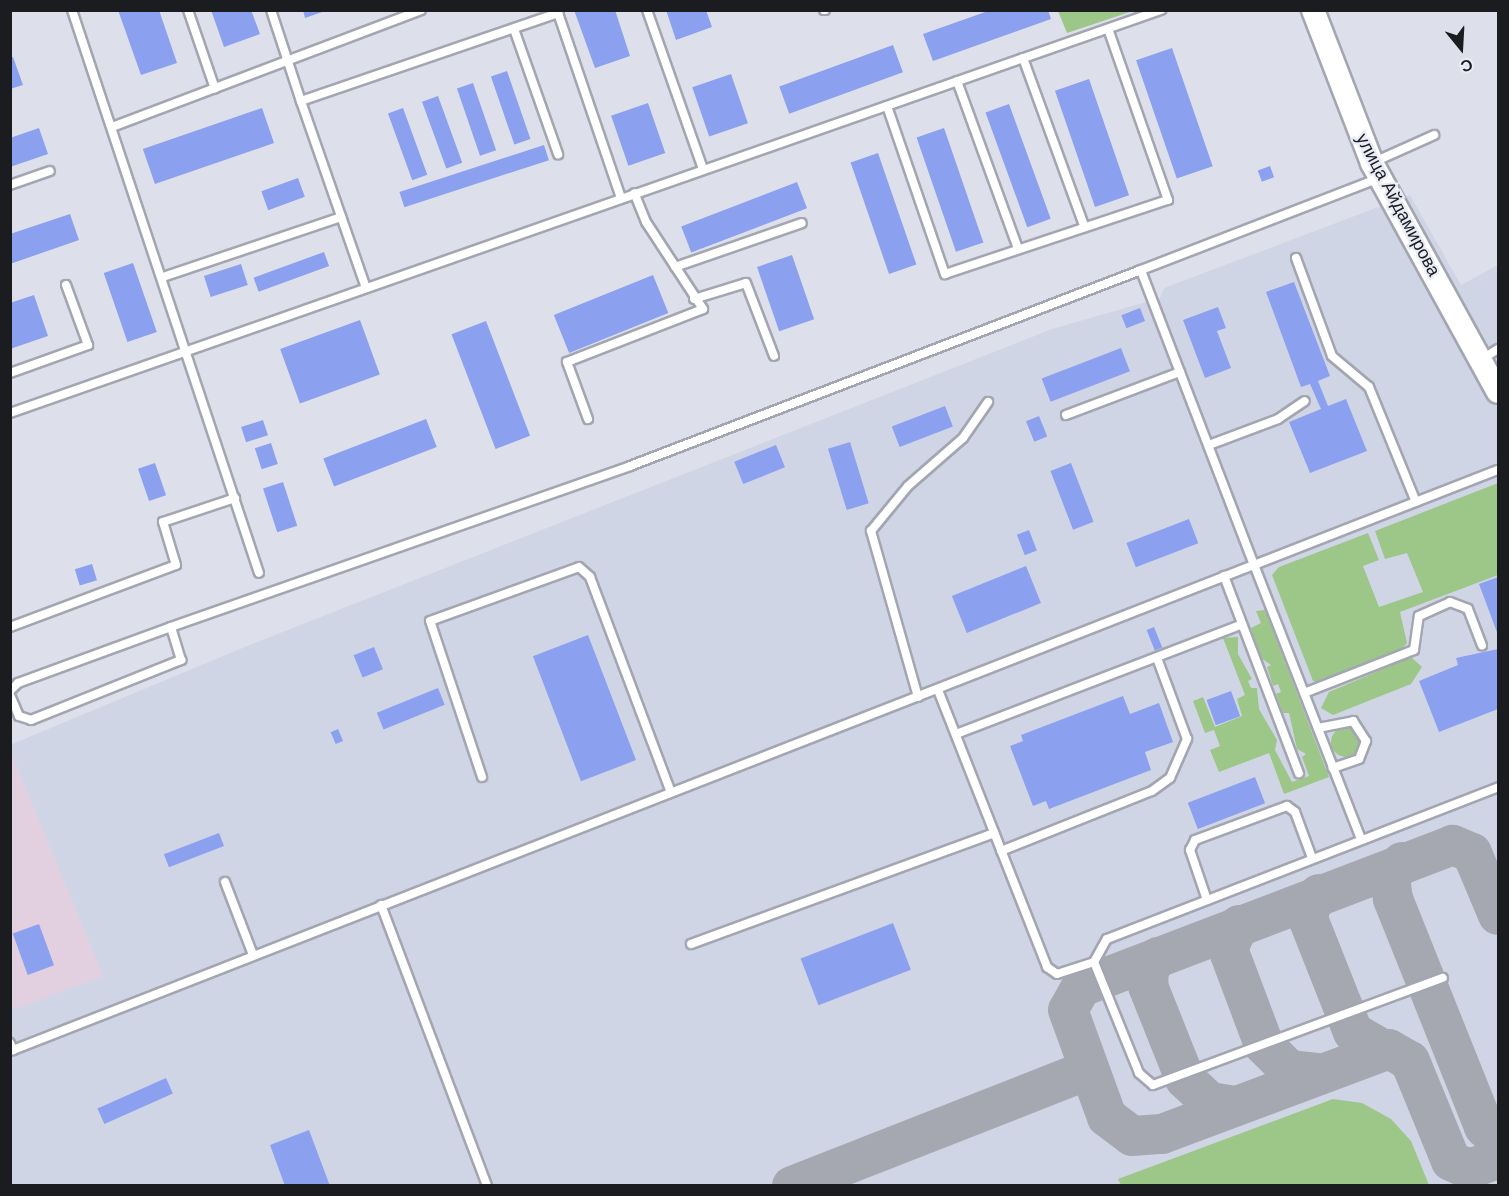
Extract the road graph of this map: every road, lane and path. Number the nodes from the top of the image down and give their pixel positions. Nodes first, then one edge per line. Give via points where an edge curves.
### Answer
1 (72, 10) edge
2 (188, 10) edge
3 (271, 10) edge
4 (421, 10) edge
5 (647, 10) edge
6 (1161, 10) edge
7 (1313, 10) edge
8 (558, 12) edge
9 (514, 29) junction
10 (1108, 29) junction
11 (288, 58) junction
12 (1023, 58) junction
13 (957, 81) junction
14 (215, 89) junction
15 (301, 102) junction
16 (887, 106) junction
17 (112, 127) junction
18 (1434, 135) dead end
19 (558, 154) dead end
20 (703, 169) junction
21 (1376, 170) junction
22 (50, 171) dead end
23 (10, 185) edge
24 (634, 193) junction
25 (621, 198) junction
26 (341, 217) junction
27 (802, 223) dead end
28 (1084, 226) junction
29 (1018, 249) junction
30 (1296, 258) dead end
31 (675, 267) junction
32 (1141, 270) junction
33 (163, 277) junction
34 (66, 285) dead end
35 (366, 288) junction
36 (694, 299) junction
37 (188, 351) junction
38 (1490, 355) edge
39 (774, 356) dead end
40 (1180, 372) junction
41 (10, 373) edge
42 (1498, 392) edge
43 (1305, 401) dead end
44 (988, 402) dead end
45 (10, 412) edge
46 (1066, 415) dead end
47 (588, 419) dead end
48 (1209, 445) junction
49 (1498, 470) edge
50 (235, 498) junction
51 (1416, 502) junction
52 (1254, 565) junction
53 (259, 573) dead end
54 (1224, 576) junction
55 (1242, 624) junction
56 (10, 627) edge
57 (171, 627) junction
58 (1482, 645) dead end
59 (1158, 657) junction
60 (938, 690) junction
61 (10, 691) edge
62 (1304, 693) junction
63 (10, 695) edge
64 (918, 697) junction
65 (1318, 728) junction
66 (956, 734) junction
67 (1333, 768) junction
68 (1299, 773) dead end
69 (482, 777) dead end
70 (1498, 787) edge
71 (671, 792) junction
72 (994, 833) junction
73 (1361, 839) junction
74 (1001, 851) junction
75 (1312, 858) junction
76 (225, 882) dead end
77 (1207, 900) junction
78 (381, 904) junction
79 (691, 944) dead end
80 (253, 955) junction
81 (1094, 962) junction
82 (1443, 978) dead end
83 (11, 1048) edge
84 (487, 1185) edge

1 - 17 lane
2 - 14 lane
3 - 11 lane
4 - 11 lane
5 - 20 lane
6 - 10 lane
7 - 21 main road, улица Айдамирова
8 - 9 lane
8 - 25 lane
9 - 15 lane
9 - 19 lane
10 - 12 lane
10 - 28 lane via 1168,200
11 - 14 lane
11 - 15 lane
12 - 13 lane
12 - 28 lane
13 - 16 lane
13 - 29 lane
14 - 17 lane
15 - 26 lane
16 - 20 lane
16 - 29 lane via 945,274
17 - 33 lane
18 - 21 lane
20 - 24 lane
21 - 32 lane
21 - 38 main road, улица Айдамирова
22 - 23 lane
24 - 25 lane
24 - 31 lane
25 - 35 lane
26 - 33 lane
26 - 35 lane
27 - 31 lane
28 - 29 lane
30 - 51 lane via 1332,356 1369,387
31 - 36 lane
32 - 40 lane
32 - 57 lane via 630,466
33 - 37 lane
34 - 41 lane via 88,345
35 - 37 lane
36 - 39 lane via 746,283
36 - 47 lane via 703,309 567,362
37 - 45 lane
37 - 50 lane
38 - 42 main road, улица Айдамирова
40 - 46 lane
40 - 48 lane
43 - 48 lane via 1278,419
44 - 64 lane via 963,438 908,486 871,531
48 - 52 lane
49 - 51 lane
50 - 53 lane
50 - 56 lane via 163,522 176,565
51 - 52 lane
52 - 54 lane
52 - 62 lane
54 - 55 lane
54 - 60 lane
55 - 59 lane
55 - 68 lane
57 - 61 lane via 18,683
57 - 63 lane via 181,660 26,721
58 - 62 lane via 1468,609 1450,602 1419,616 1414,650
59 - 66 lane
59 - 74 lane via 1187,739 1170,778 1152,791
60 - 64 lane
60 - 66 lane
62 - 65 lane
64 - 71 lane
65 - 67 lane
65 - 67 lane via 1353,721 1366,741 1359,759
66 - 72 lane
67 - 73 lane
69 - 71 lane via 430,621 579,567 590,577
70 - 73 lane
71 - 78 lane
72 - 74 lane
72 - 79 lane
73 - 75 lane
74 - 81 lane via 1047,967 1065,974
75 - 77 lane
75 - 77 lane via 1295,812 1287,806 1195,840 1190,850
76 - 80 lane
77 - 81 lane via 1107,939
78 - 80 lane
78 - 84 lane
80 - 83 lane
81 - 82 lane via 1139,1073 1153,1085

